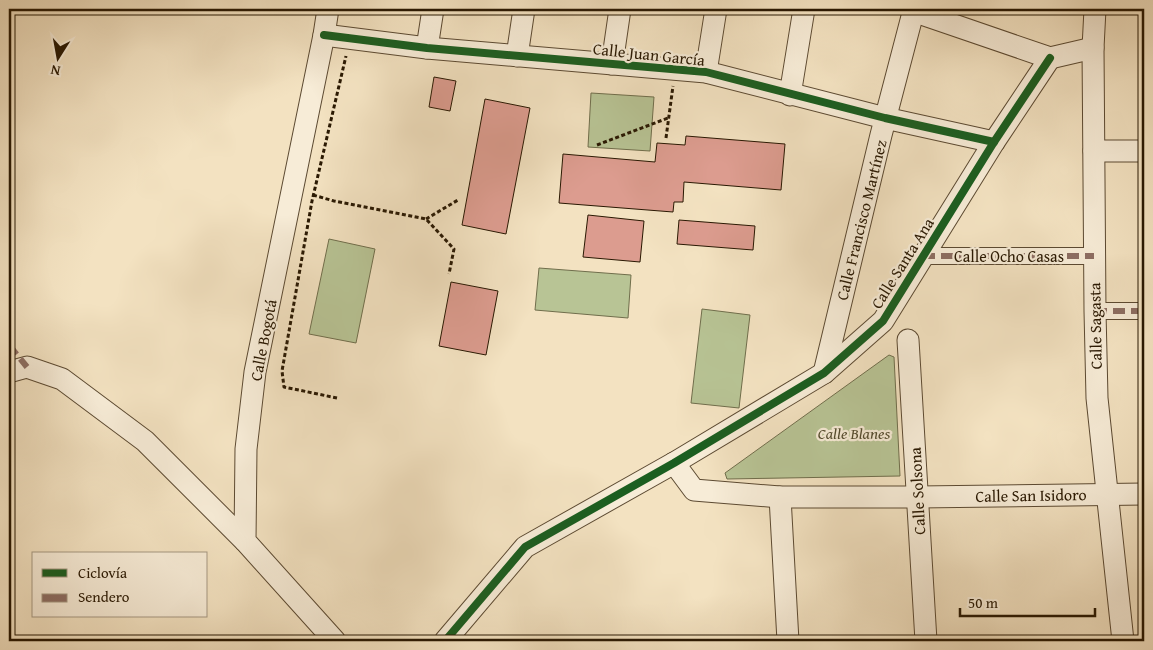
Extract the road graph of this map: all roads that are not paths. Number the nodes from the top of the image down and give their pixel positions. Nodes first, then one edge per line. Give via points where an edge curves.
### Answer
1 (328, 9) edge
2 (433, 9) edge
3 (524, 9) edge
4 (620, 9) edge
5 (716, 9) edge
6 (804, 9) edge
7 (1095, 9) edge
8 (913, 10) edge
9 (324, 35) junction
10 (428, 48) junction
11 (1093, 48) junction
12 (517, 56) junction
13 (1050, 58) junction
14 (612, 64) junction
15 (706, 72) junction
16 (790, 95) junction
17 (886, 118) junction
18 (994, 142) junction
19 (1094, 151) junction
20 (1144, 151) edge
21 (923, 256) junction
22 (1094, 256) junction
23 (1095, 310) junction
24 (1144, 311) edge
25 (908, 340) dead end
26 (9, 372) edge
27 (824, 373) junction
28 (674, 463) junction
29 (1106, 494) junction
30 (1144, 494) edge
31 (780, 496) junction
32 (918, 497) junction
33 (245, 541) junction
34 (335, 641) edge
35 (445, 641) edge
36 (788, 641) edge
37 (926, 641) edge
38 (1122, 641) edge

1 - 9 street, Calle Bogotá
2 - 10 street
3 - 12 street
4 - 14 street
5 - 15 street
6 - 16 street
7 - 11 street, Calle Sagasta
8 - 13 street
8 - 17 street, Calle Francisco Martínez
9 - 10 street, Calle Juan García
9 - 33 street, Calle Bogotá via 255,372 246,449
10 - 12 street, Calle Juan García
11 - 13 street
11 - 19 street, Calle Sagasta
12 - 14 street, Calle Juan García
13 - 18 street, Calle Santa Ana
14 - 15 street, Calle Juan García
15 - 16 street, Calle Juan García
16 - 17 street, Calle Juan García
17 - 18 street, Calle Juan García
17 - 27 street, Calle Francisco Martínez
18 - 21 street, Calle Santa Ana
19 - 20 street
19 - 22 street, Calle Sagasta
21 - 22 street, Calle Ocho Casas
21 - 27 street, Calle Santa Ana via 883,321
22 - 23 street, Calle Sagasta
23 - 24 street
23 - 29 street, Calle Sagasta via 1097,398
25 - 32 street, Calle Solsona
26 - 33 street via 27,367 62,379 145,441
27 - 28 street, Calle Santa Ana
28 - 31 street via 694,490
28 - 35 street, Calle Santa Ana via 525,547
29 - 30 street, Calle San Isidoro
29 - 32 street, Calle San Isidoro
29 - 38 street, Calle Sagasta
31 - 32 street
31 - 36 street
32 - 37 street, Calle Solsona
33 - 34 street

